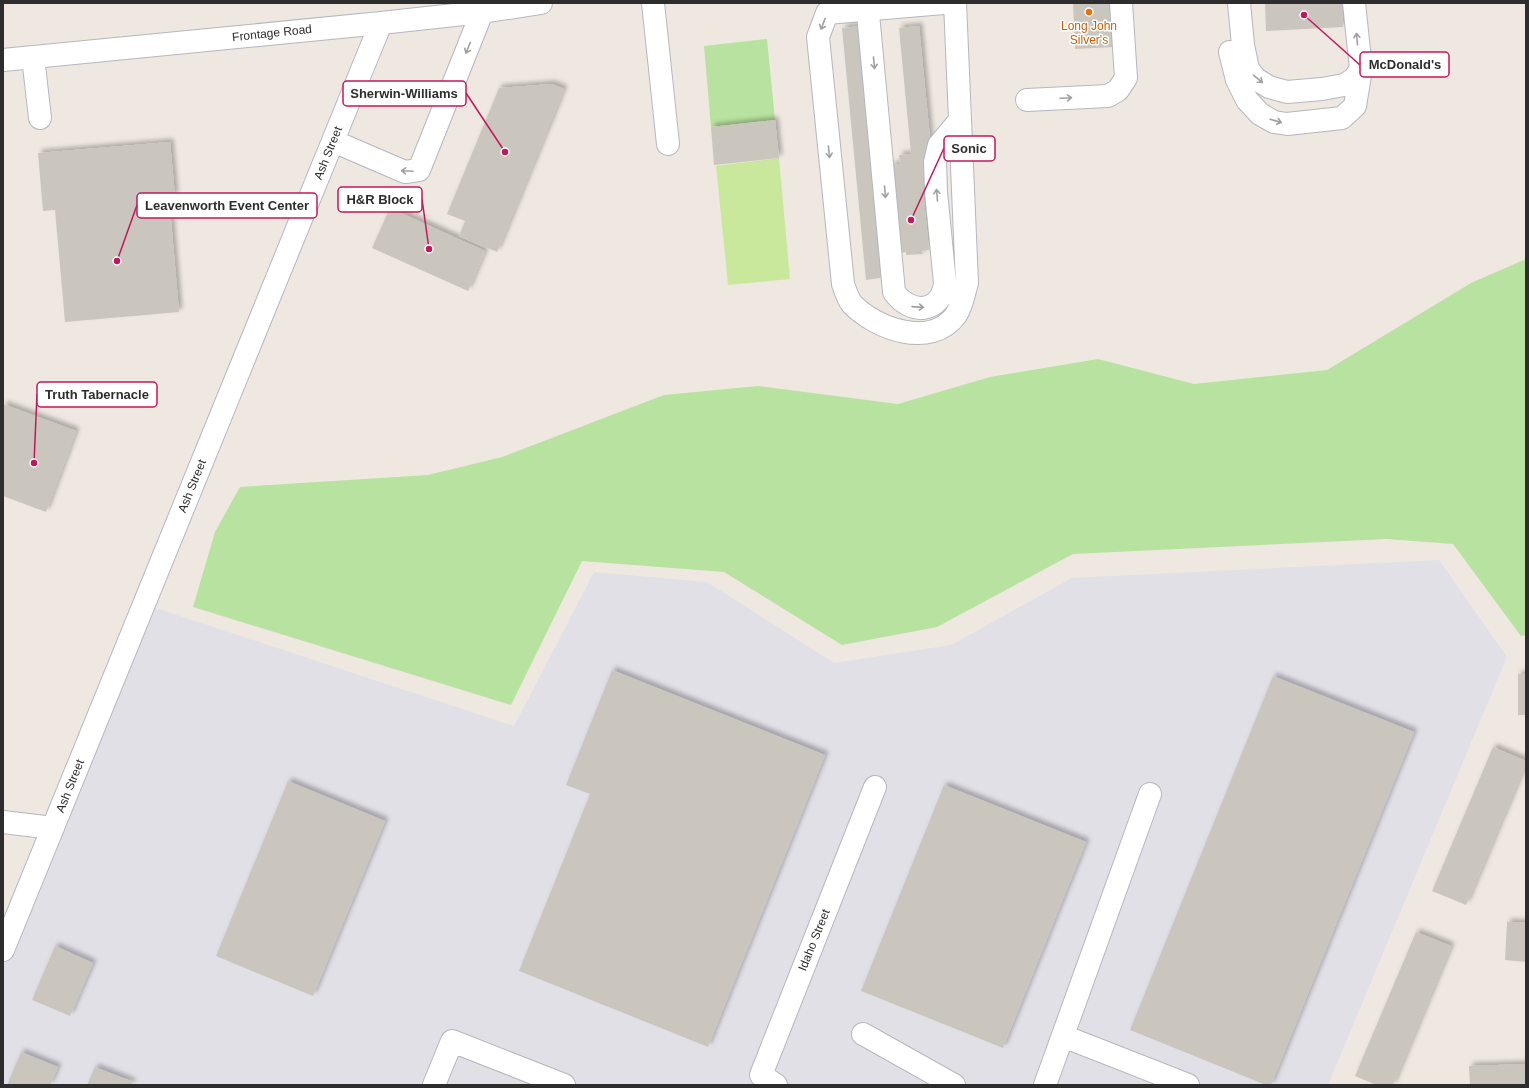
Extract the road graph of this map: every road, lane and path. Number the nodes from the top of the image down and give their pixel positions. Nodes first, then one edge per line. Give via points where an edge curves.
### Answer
1 (541, 3) edge
2 (653, 3) edge
3 (943, 3) edge
4 (955, 3) edge
5 (1121, 3) edge
6 (1225, 3) edge
7 (1239, 3) edge
8 (1354, 3) edge
9 (482, 12) junction
10 (868, 12) edge
11 (381, 23) junction
12 (33, 57) junction
13 (3, 60) edge
14 (1360, 69) junction
15 (1027, 100) dead end
16 (40, 118) dead end
17 (960, 120) junction
18 (332, 141) junction
19 (668, 144) dead end
20 (875, 787) dead end
21 (1150, 794) dead end
22 (3, 822) edge
23 (52, 828) junction
24 (3, 950) edge
25 (862, 1034) dead end
26 (1062, 1036) junction
27 (434, 1085) edge
28 (564, 1085) edge
29 (776, 1085) edge
30 (954, 1085) edge
31 (1045, 1085) edge
32 (1188, 1085) edge

1 - 9 street, Frontage Road
2 - 19 street
3 - 10 street
4 - 17 street
15 -> 5 street via 1108,96 1118,90 1126,78
6 -> 14 street via 1229,47 1237,80 1247,100 1260,114 1274,122 1287,124 1342,118 1355,106
7 -> 14 street via 1248,69 1256,79 1269,87 1287,92 1344,85 1354,79
14 -> 8 street
9 - 11 street, Frontage Road
9 -> 18 street via 419,170 405,172
10 -> 17 street via 894,292 911,307 927,308 936,303 944,291 935,162 939,145
10 -> 17 street via 827,13 818,37 843,284 850,302 865,316 899,332 935,331 948,324 963,299 966,283
11 - 12 street, Frontage Road
11 - 18 street, Ash Street
12 - 13 street, Frontage Road
12 - 16 street
18 - 23 street, Ash Street
20 - 29 street, Idaho Street via 761,1075
21 - 26 street
22 - 23 street
23 - 24 street, Ash Street
25 - 30 street
26 - 31 street
26 - 32 street
27 - 28 street via 452,1041

